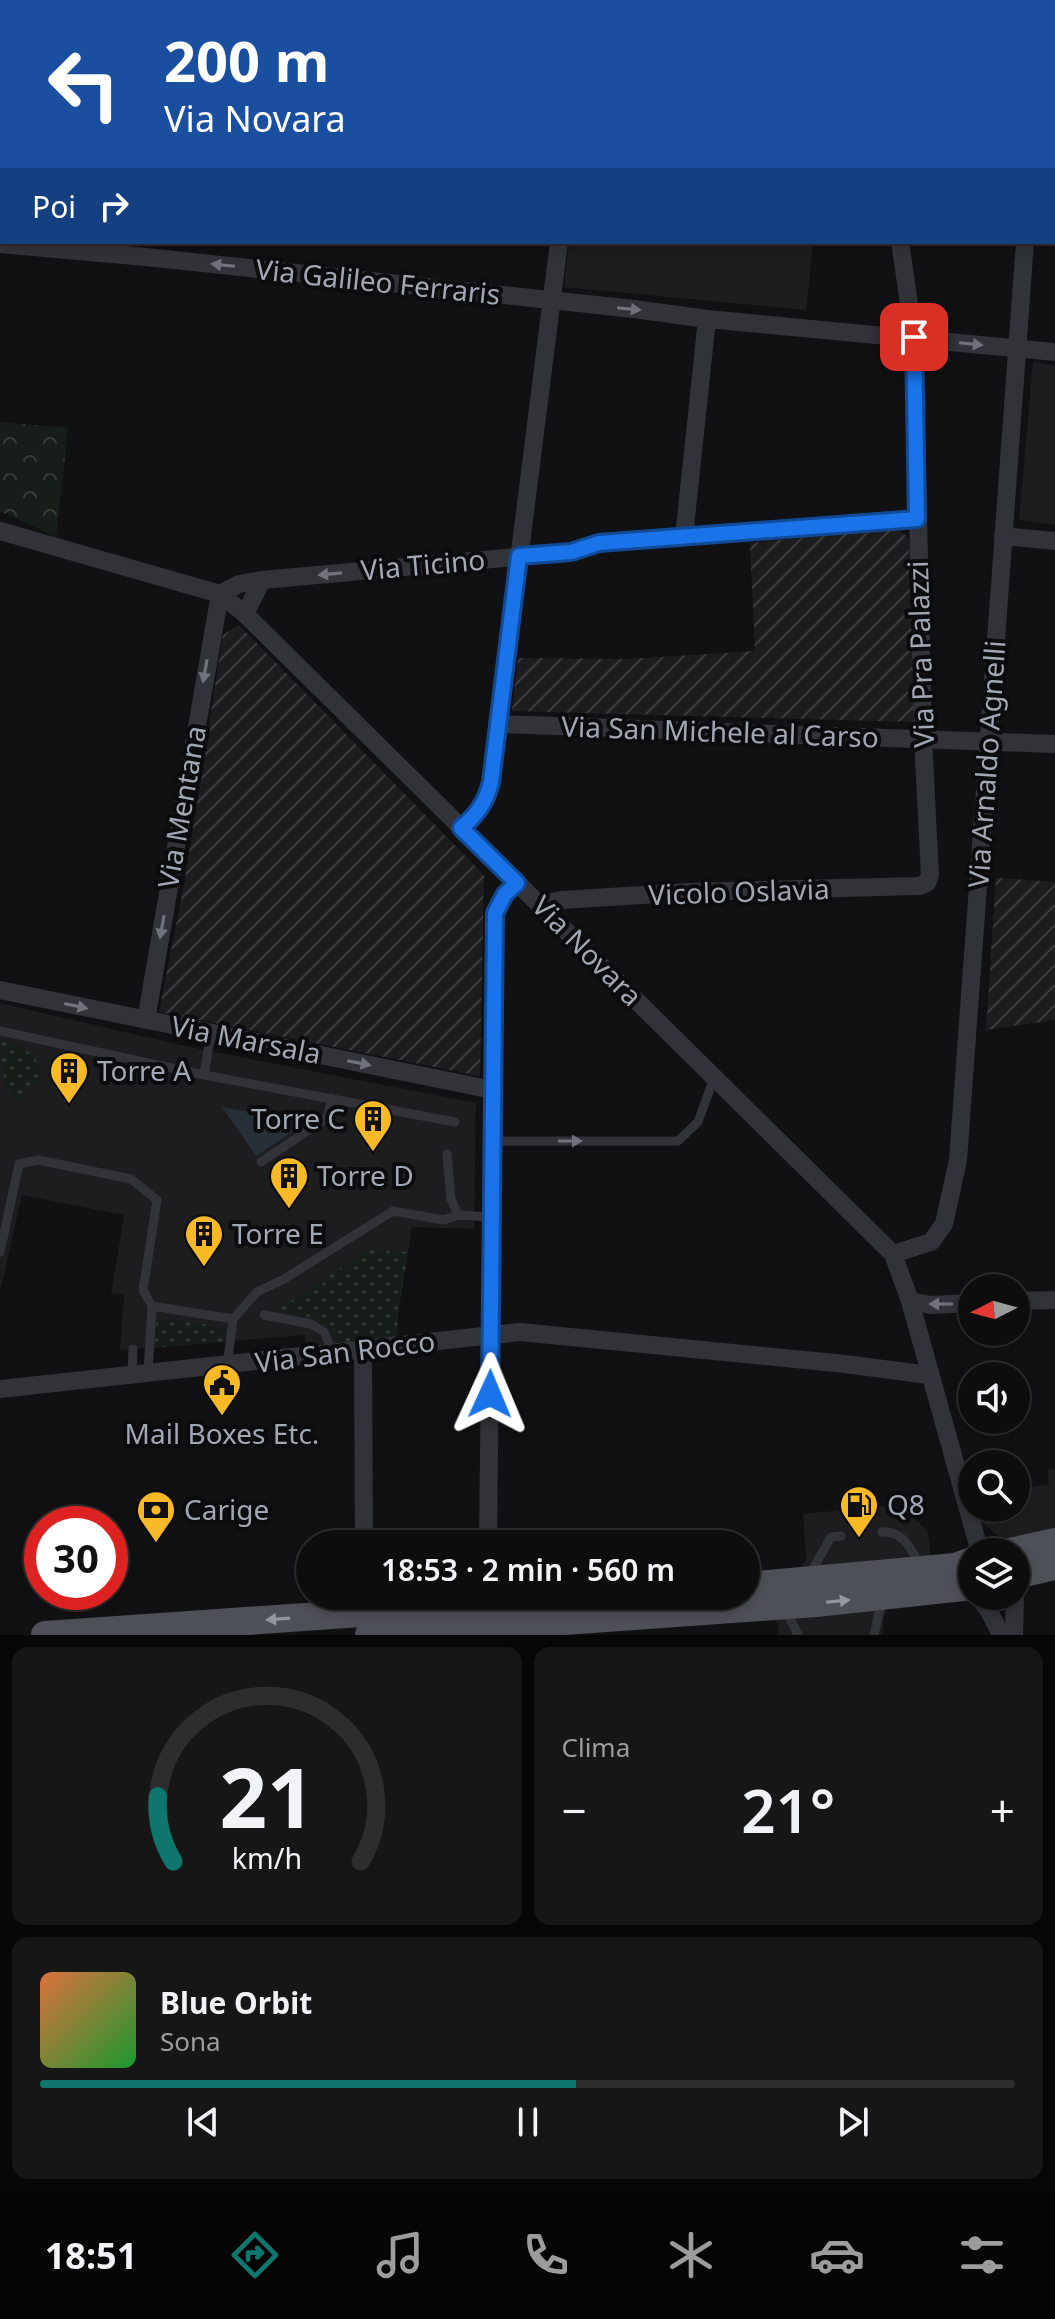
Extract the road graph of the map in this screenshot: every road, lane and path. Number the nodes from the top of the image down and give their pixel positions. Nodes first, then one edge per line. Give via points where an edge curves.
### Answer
1 (0, 244) edge
2 (559, 244) edge
3 (900, 244) edge
4 (1025, 244) edge
5 (552, 301) junction
6 (707, 319) junction
7 (914, 337) junction
8 (1017, 349) junction
9 (1055, 352) edge
10 (917, 519) junction
11 (0, 531) edge
12 (1003, 536) junction
13 (684, 537) junction
14 (1055, 541) edge
15 (519, 556) junction
16 (262, 580) junction
17 (220, 594) junction
18 (245, 614) junction
19 (500, 724) junction
20 (923, 739) junction
21 (989, 742) junction
22 (1055, 744) edge
23 (461, 828) junction
24 (930, 875) joint
25 (517, 883) junction
26 (544, 909) junction
27 (0, 990) edge
28 (146, 1020) junction
29 (0, 1031) edge
30 (211, 1033) junction
31 (204, 1075) junction
32 (714, 1077) junction
33 (493, 1090) junction
34 (332, 1098) junction
35 (455, 1122) dead end
36 (492, 1141) junction
37 (447, 1154) dead end
38 (261, 1162) dead end
39 (458, 1215) junction
40 (491, 1217) junction
41 (0, 1252) edge
42 (893, 1254) junction
43 (1055, 1300) edge
44 (910, 1301) junction
45 (1030, 1301) edge
46 (958, 1304) edge
47 (152, 1306) junction
48 (264, 1315) dead end
49 (233, 1319) junction
50 (490, 1335) junction
51 (133, 1349) dead end
52 (363, 1350) junction
53 (333, 1353) junction
54 (227, 1366) junction
55 (140, 1374) junction
56 (929, 1375) junction
57 (0, 1389) edge
58 (364, 1530) edge
59 (488, 1530) edge
60 (882, 1532) dead end
61 (841, 1536) dead end
62 (976, 1538) edge
63 (1055, 1542) edge
64 (1030, 1564) edge
65 (1055, 1566) edge
66 (922, 1570) junction
67 (958, 1570) edge
68 (1030, 1573) edge
69 (805, 1582) junction
70 (760, 1585) edge
71 (958, 1585) edge
72 (883, 1596) junction
73 (783, 1605) junction
74 (524, 1610) edge
75 (988, 1610) edge
76 (1014, 1610) edge
77 (366, 1615) edge
78 (488, 1616) edge
79 (45, 1635) edge
80 (798, 1635) edge
81 (874, 1635) edge
82 (1001, 1635) edge
83 (1014, 1635) edge

5 -> 1 street, Via Galileo Ferraris
2 - 5 street
3 - 7 street, Via Pra Palazzi
4 - 8 street, Via Arnaldo Agnelli
5 -> 6 street, Via Galileo Ferraris
5 - 15 street
6 - 7 street, Via Galileo Ferraris
6 - 13 street
7 -> 8 street, Via Galileo Ferraris
7 - 10 street, Via Pra Palazzi
8 - 9 street, Via Galileo Ferraris
8 - 12 street, Via Arnaldo Agnelli
10 - 13 street, Via Ticino
10 - 20 street, Via Pra Palazzi
11 - 17 street, Via Novara
12 - 14 street
12 - 21 street, Via Arnaldo Agnelli
13 - 15 street, Via Ticino
15 -> 16 street, Via Ticino
15 - 19 street
16 - 17 street, Via Ticino
16 - 18 street
17 - 18 street, Via Novara
17 -> 28 street, Via Mentana
18 - 23 street, Via Novara
19 - 20 street, Via San Michele al Carso
19 - 23 street via 488,797
20 - 21 street, Via San Michele al Carso
20 - 24 street, Via Pra Palazzi
21 - 22 street, Via San Michele al Carso
21 - 42 street, Via Arnaldo Agnelli via 958,1160 944,1224 931,1242
23 - 25 street, Via Novara
24 - 26 street, Vicolo Oslavia via 919,886 690,892 561,900
25 - 26 street, Via Novara
25 - 33 street via 495,913
26 - 32 street, Via Novara
27 -> 28 street, Via Marsala
28 - 30 street, Via Marsala
29 - 31 lane
30 - 31 lane
30 -> 33 street, Via Marsala
31 - 34 lane
36 -> 32 lane via 678,1141 698,1122
32 - 42 street, Via Novara
33 - 36 street
34 - 35 lane
34 - 38 lane via 327,1118
36 - 40 street
37 - 39 lane via 451,1199
39 - 40 lane
39 - 49 lane via 444,1220 393,1211 257,1292
40 - 50 street
41 - 47 lane via 19,1164 38,1160 131,1179 157,1200 143,1290
42 - 44 street, Via Novara
43 - 45 street
46 -> 44 street
44 - 56 street, Via Novara
47 - 49 lane
47 - 55 lane
48 - 53 lane via 311,1324 324,1332
49 - 54 lane
50 - 52 street, Via San Rocco
50 - 56 street, Via San Rocco via 520,1332
50 - 59 street
51 - 55 lane
52 - 53 street, Via San Rocco
52 - 58 street
53 - 54 street, Via San Rocco
54 - 55 street, Via San Rocco
55 - 57 street, Via San Rocco
56 - 62 street, Via Novara
60 - 66 lane via 905,1539
61 - 69 lane via 831,1537
63 - 64 main road
65 - 68 main road
66 - 67 main road
66 - 69 main road
69 - 70 main road
71 - 72 main road
73 -> 72 main road
72 - 81 lane
73 - 78 main road
73 - 80 lane
74 - 78 main road
75 - 82 street
76 - 83 street
77 - 78 main road
77 -> 79 main road

